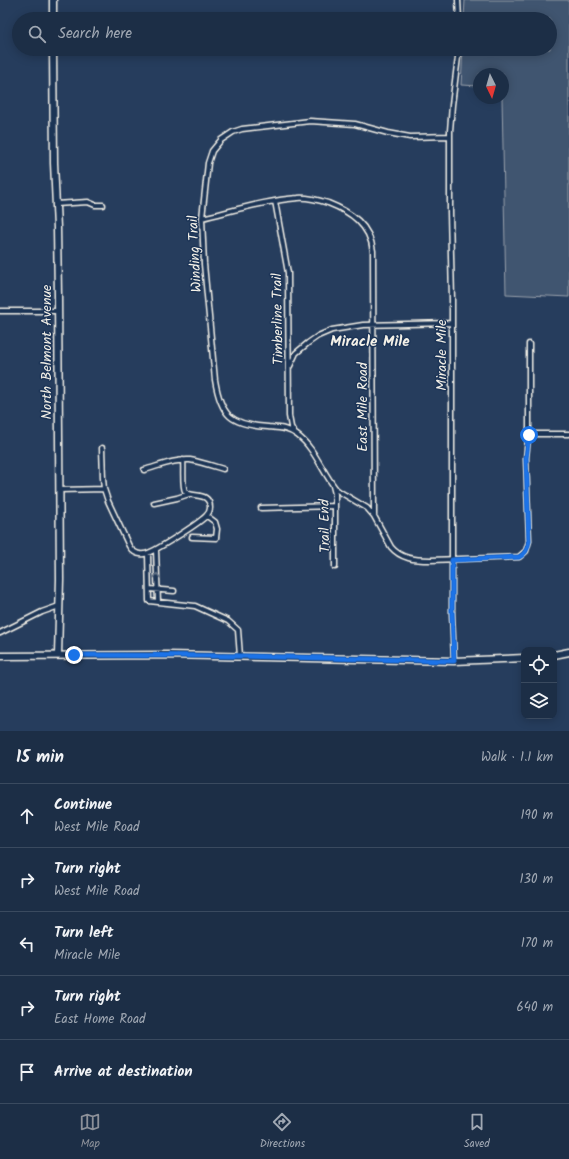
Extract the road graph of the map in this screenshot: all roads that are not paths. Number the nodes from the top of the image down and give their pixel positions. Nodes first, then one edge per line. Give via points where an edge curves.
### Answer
1 (52, 0) edge
2 (458, 0) edge
3 (53, 12) edge
4 (459, 12) edge
5 (53, 56) edge
6 (458, 56) edge
7 (450, 136) junction
8 (275, 201) junction
9 (56, 204) junction
10 (103, 204) dead end
11 (202, 218) junction
12 (58, 310) junction
13 (0, 311) edge
14 (452, 324) junction
15 (373, 325) junction
16 (529, 344) dead end
17 (289, 369) junction
18 (529, 434) junction
19 (569, 434) edge
20 (297, 435) junction
21 (102, 448) dead end
22 (184, 460) junction
23 (223, 469) dead end
24 (144, 470) dead end
25 (332, 484) junction
26 (104, 489) junction
27 (59, 490) junction
28 (189, 494) junction
29 (154, 504) dead end
30 (335, 506) junction
31 (261, 508) dead end
32 (207, 516) junction
33 (374, 516) junction
34 (192, 537) dead end
35 (156, 550) junction
36 (148, 553) junction
37 (452, 560) junction
38 (335, 567) dead end
39 (149, 589) junction
40 (157, 590) junction
41 (174, 591) dead end
42 (158, 602) junction
43 (58, 606) junction
44 (0, 633) edge
45 (569, 652) edge
46 (557, 654) edge
47 (58, 655) junction
48 (0, 656) edge
49 (240, 656) junction
50 (521, 658) edge
51 (454, 661) junction

1 - 3 street
2 - 4 street
5 - 9 street, North Belmont Avenue
6 - 7 street, Miracle Mile
7 - 11 street, Winding Trail via 403,136 355,124 328,122 299,122 237,130 221,140 210,157
7 - 14 street, Miracle Mile
8 - 11 street, East Mile Road
8 - 15 street, East Mile Road via 305,198 324,202 350,214 364,227 373,251
8 - 17 street, Timberline Trail via 288,273
9 - 10 street
9 - 12 street, North Belmont Avenue
11 - 20 street, Winding Trail via 212,357 219,401 224,411 239,422 250,426 286,429
12 - 13 street
12 - 27 street, North Belmont Avenue
14 - 15 street
14 - 37 street, Miracle Mile
15 - 17 street via 346,327 318,336 296,353
15 - 33 street, East Mile Road
16 - 18 street
17 - 20 street, Timberline Trail via 289,423
18 - 19 street
18 - 37 street, East Mile Road via 526,458 529,541 526,552 515,558
20 - 25 street, Winding Trail via 313,452
21 - 26 street
22 - 23 street
22 - 24 street
22 - 28 street via 184,489
25 - 30 street, Trail End
25 - 33 street, Winding Trail via 340,492 367,508
26 - 27 street
26 - 36 street via 129,546 134,552
27 - 43 street, North Belmont Avenue
28 - 29 street
28 - 32 street via 201,495 206,499 210,506
30 - 31 street
30 - 38 street, Trail End
32 - 34 street via 216,522 216,538
32 - 35 street
33 - 37 street, East Mile Road via 390,547 400,555 418,560
35 - 36 street
40 -> 35 street
36 - 39 street
37 - 51 street, Miracle Mile
39 - 40 street
39 - 42 street via 149,601
40 - 41 street
40 - 42 street
42 - 49 street via 194,606 234,625 239,634
43 - 44 street
43 - 47 street, North Belmont Avenue
45 - 46 street
47 - 48 street
47 - 49 street
49 - 51 street
50 - 51 street

